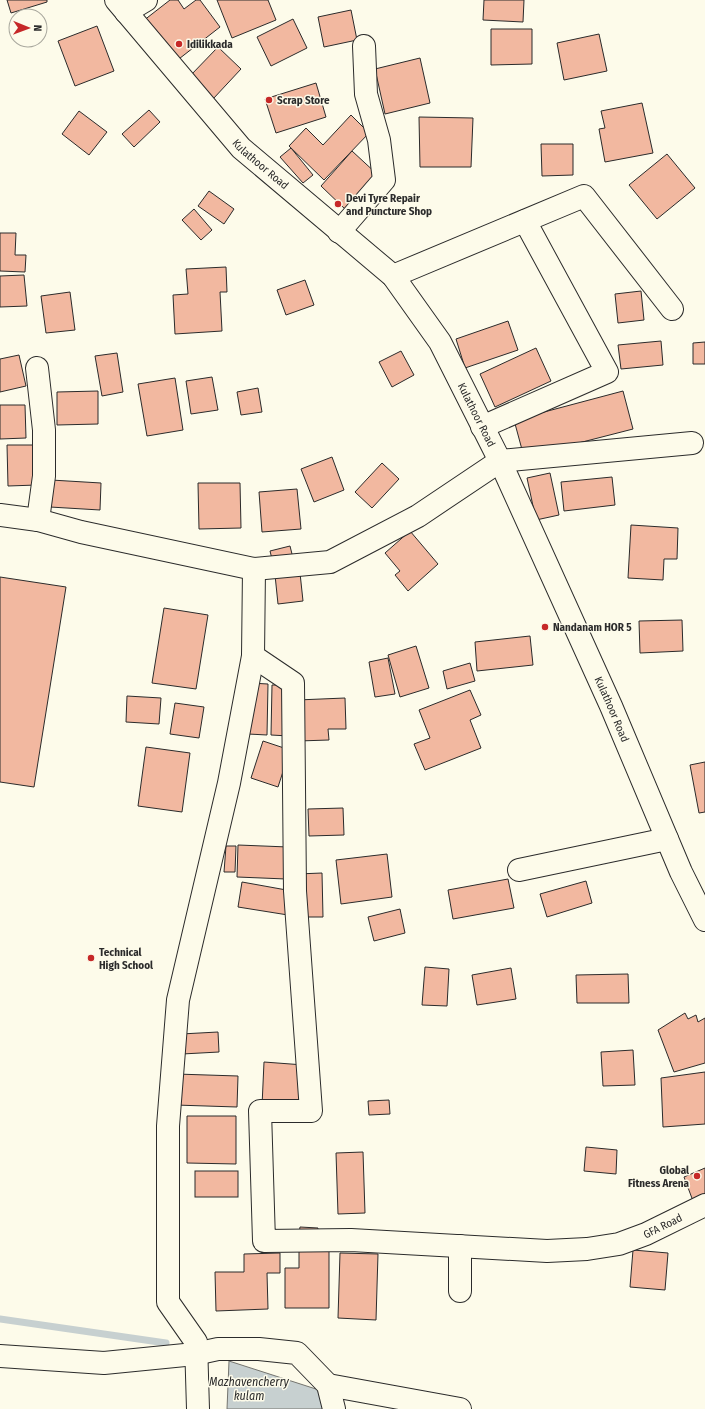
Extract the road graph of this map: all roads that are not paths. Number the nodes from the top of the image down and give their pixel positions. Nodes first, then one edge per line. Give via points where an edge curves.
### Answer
1 (146, 0) edge
2 (121, 6) edge
3 (364, 46) dead end
4 (525, 221) junction
5 (339, 232) junction
6 (393, 276) junction
7 (672, 308) dead end
8 (37, 368) dead end
9 (482, 427) junction
10 (692, 443) dead end
11 (500, 462) junction
12 (0, 515) edge
13 (38, 520) junction
14 (254, 569) junction
15 (253, 656) junction
16 (667, 839) junction
17 (519, 870) dead end
18 (705, 920) edge
19 (705, 1205) edge
20 (460, 1246) junction
21 (460, 1291) dead end
22 (196, 1354) junction
23 (0, 1356) edge
24 (328, 1385) junction
25 (198, 1409) edge
26 (334, 1409) edge
27 (460, 1409) edge

1 - 2 street
2 - 5 street, Kulathoor Road via 242,148
3 - 5 street via 366,94 379,140 384,180
4 - 6 street
4 - 7 street via 584,196
4 - 9 street via 607,372
5 - 6 street, Kulathoor Road
6 - 9 street, Kulathoor Road via 440,342
8 - 13 street via 44,430 44,476
9 - 11 street, Kulathoor Road
10 - 11 street
11 - 14 street via 418,516 330,562
11 - 16 street, Kulathoor Road via 611,706
12 - 13 street
13 - 14 street via 80,532
14 - 15 street
15 - 20 street, GFA Road via 293,683 295,891 311,1111 260,1111 264,1241 350,1240
15 - 22 street via 229,783 178,1000 168,1126 168,1302 196,1342
16 - 17 street
16 - 18 street, Kulathoor Road
19 - 20 street, GFA Road via 646,1234 619,1244 547,1251
20 - 21 street
22 - 23 street via 104,1362
22 - 24 street via 218,1349 259,1349 297,1353
22 - 25 street
24 - 26 street
24 - 27 street

